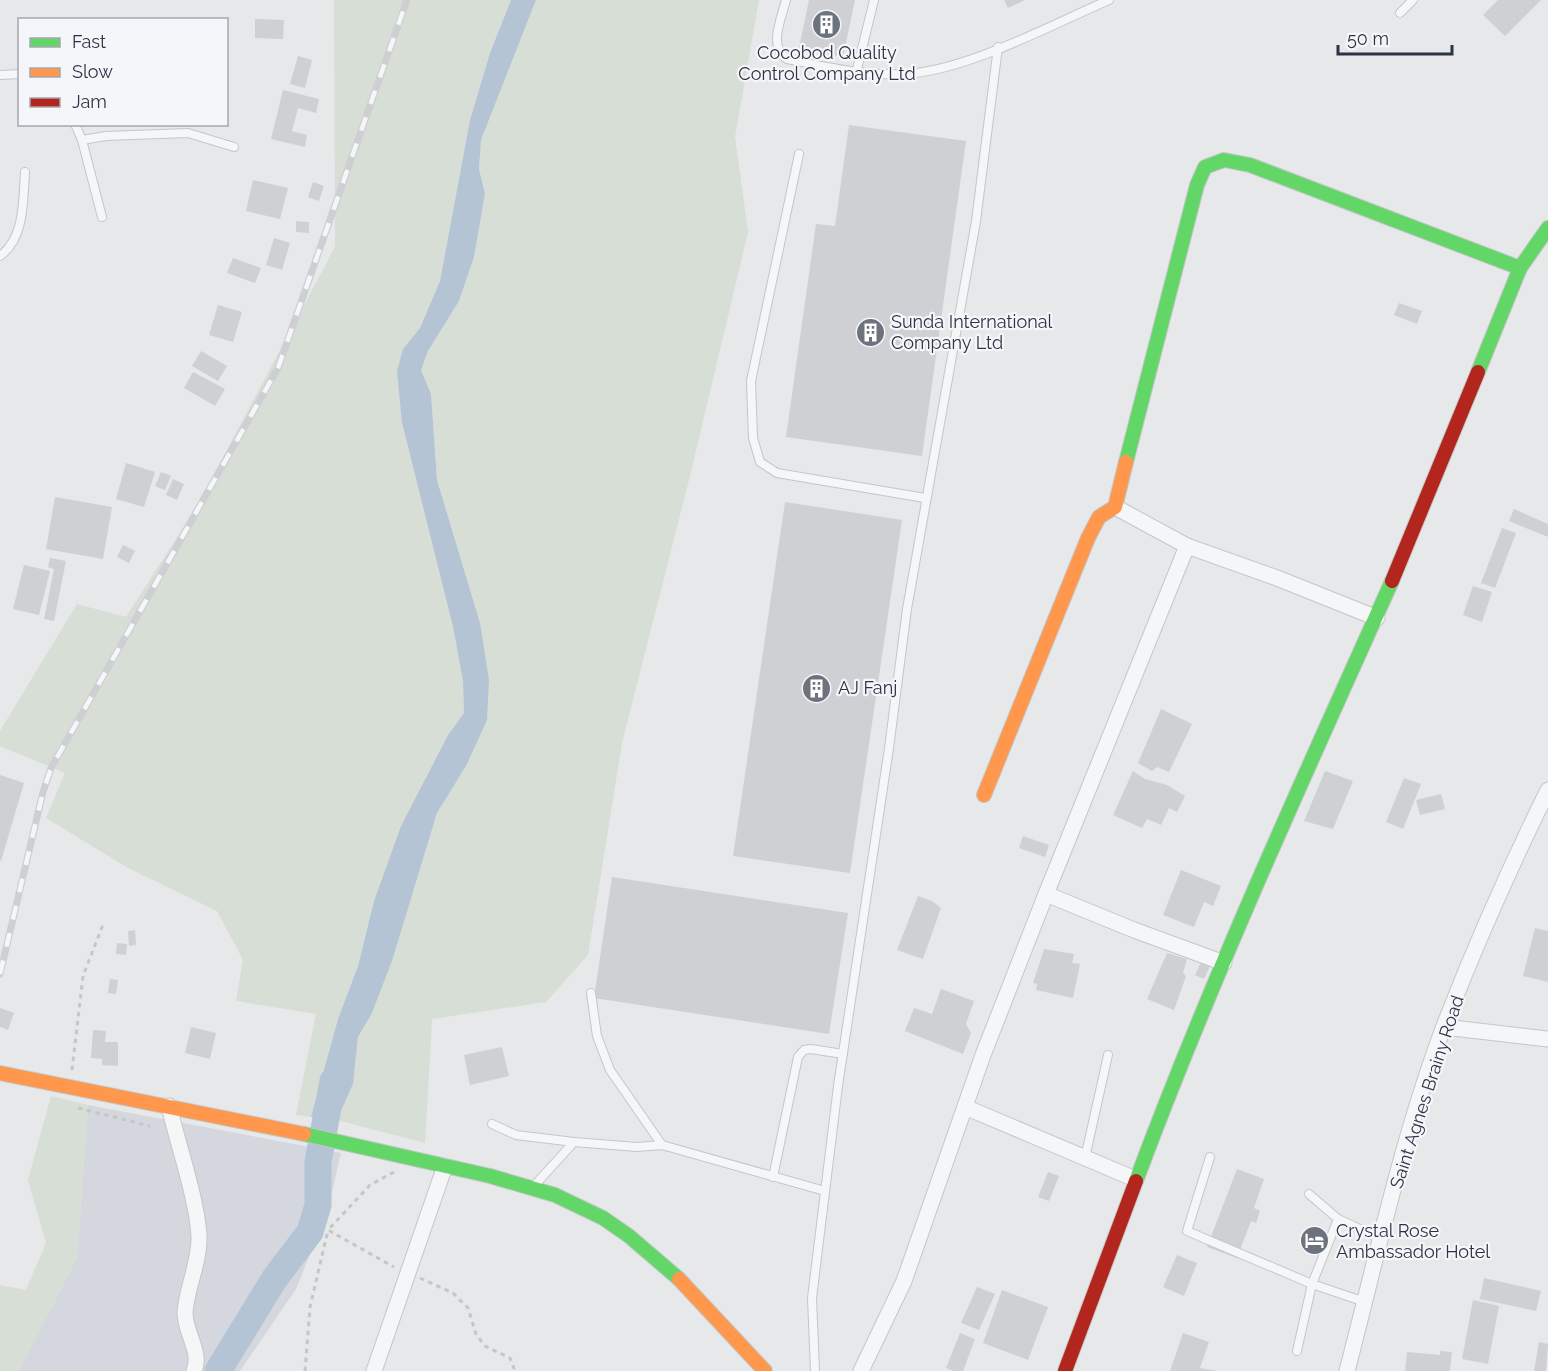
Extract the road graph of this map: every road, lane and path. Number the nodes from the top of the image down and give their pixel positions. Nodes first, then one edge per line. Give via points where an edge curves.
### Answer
1 (786, 0) edge
2 (874, 0) edge
3 (1109, 0) edge
4 (1413, 0) edge
5 (1400, 13) dead end
6 (998, 47) junction
7 (856, 73) junction
8 (18, 74) edge
9 (0, 75) edge
10 (76, 126) edge
11 (82, 140) junction
12 (234, 147) dead end
13 (799, 154) dead end
14 (25, 172) dead end
15 (102, 217) dead end
16 (1548, 228) edge
17 (0, 256) edge
18 (1520, 268) junction
19 (925, 498) junction
20 (1115, 507) junction
21 (1187, 546) junction
22 (1377, 618) junction
23 (1548, 790) edge
24 (984, 795) dead end
25 (1046, 894) junction
26 (104, 922) dead end
27 (1224, 963) junction
28 (591, 993) dead end
29 (1444, 1027) junction
30 (1548, 1039) edge
31 (843, 1054) junction
32 (1108, 1055) dead end
33 (0, 1073) edge
34 (71, 1087) junction
35 (169, 1106) junction
36 (965, 1107) junction
37 (78, 1108) dead end
38 (492, 1124) dead end
39 (150, 1126) dead end
40 (574, 1142) junction
41 (662, 1144) junction
42 (1210, 1157) dead end
43 (1085, 1158) junction
44 (445, 1166) junction
45 (773, 1177) junction
46 (1135, 1179) junction
47 (532, 1188) junction
48 (825, 1191) junction
49 (1309, 1194) dead end
50 (1338, 1219) junction
51 (328, 1230) dead end
52 (1381, 1239) junction
53 (1312, 1284) junction
54 (1365, 1302) junction
55 (1296, 1351) dead end
56 (194, 1371) edge
57 (305, 1371) edge
58 (374, 1371) edge
59 (765, 1371) edge
60 (815, 1371) edge
61 (861, 1371) edge
62 (1065, 1371) edge
63 (1347, 1371) edge

1 - 7 lane via 776,45 779,54
2 - 7 lane
3 - 6 lane
4 - 5 lane
6 - 7 lane via 954,64 907,74
6 - 19 lane via 976,220
8 - 9 lane
10 - 11 lane
11 - 12 lane via 188,133
11 - 15 lane
13 - 19 lane via 751,381 753,438 760,462 777,473
14 - 17 lane via 15,237 10,249
16 - 18 street
18 - 20 street via 1250,165 1224,160 1205,167 1197,185
18 - 22 street
19 - 31 lane
20 - 21 street
20 - 24 street via 1099,517 1088,538
21 - 22 street
21 - 25 street
22 - 27 street
23 - 29 street, Saint Agnes Brainy Road via 1506,876
25 - 27 street
25 - 36 street
26 - 34 path via 83,976
27 - 46 street
28 - 41 lane via 597,1036 610,1070
29 - 30 street
29 - 52 street, Saint Agnes Brainy Road
31 - 45 lane via 811,1049 804,1050 798,1058
31 - 48 lane
32 - 43 lane
33 - 34 street
34 - 35 street
35 - 44 street
35 - 56 street via 199,1236 185,1312 194,1348
36 - 43 street
36 - 61 street via 904,1281
37 - 39 path
38 - 40 lane via 516,1135
40 - 41 lane via 637,1147
40 - 47 lane
41 - 45 lane
42 - 53 lane via 1186,1231
43 - 46 street
44 - 47 street
44 - 58 street
45 - 48 lane
46 - 62 street
47 - 59 street via 576,1204 644,1249 687,1286
48 - 60 lane via 812,1298
49 - 50 lane
50 - 52 lane
50 - 53 lane
51 - 57 path via 310,1307
52 - 54 street, Saint Agnes Brainy Road
53 - 54 lane
53 - 55 lane
54 - 63 street, Saint Agnes Brainy Road

